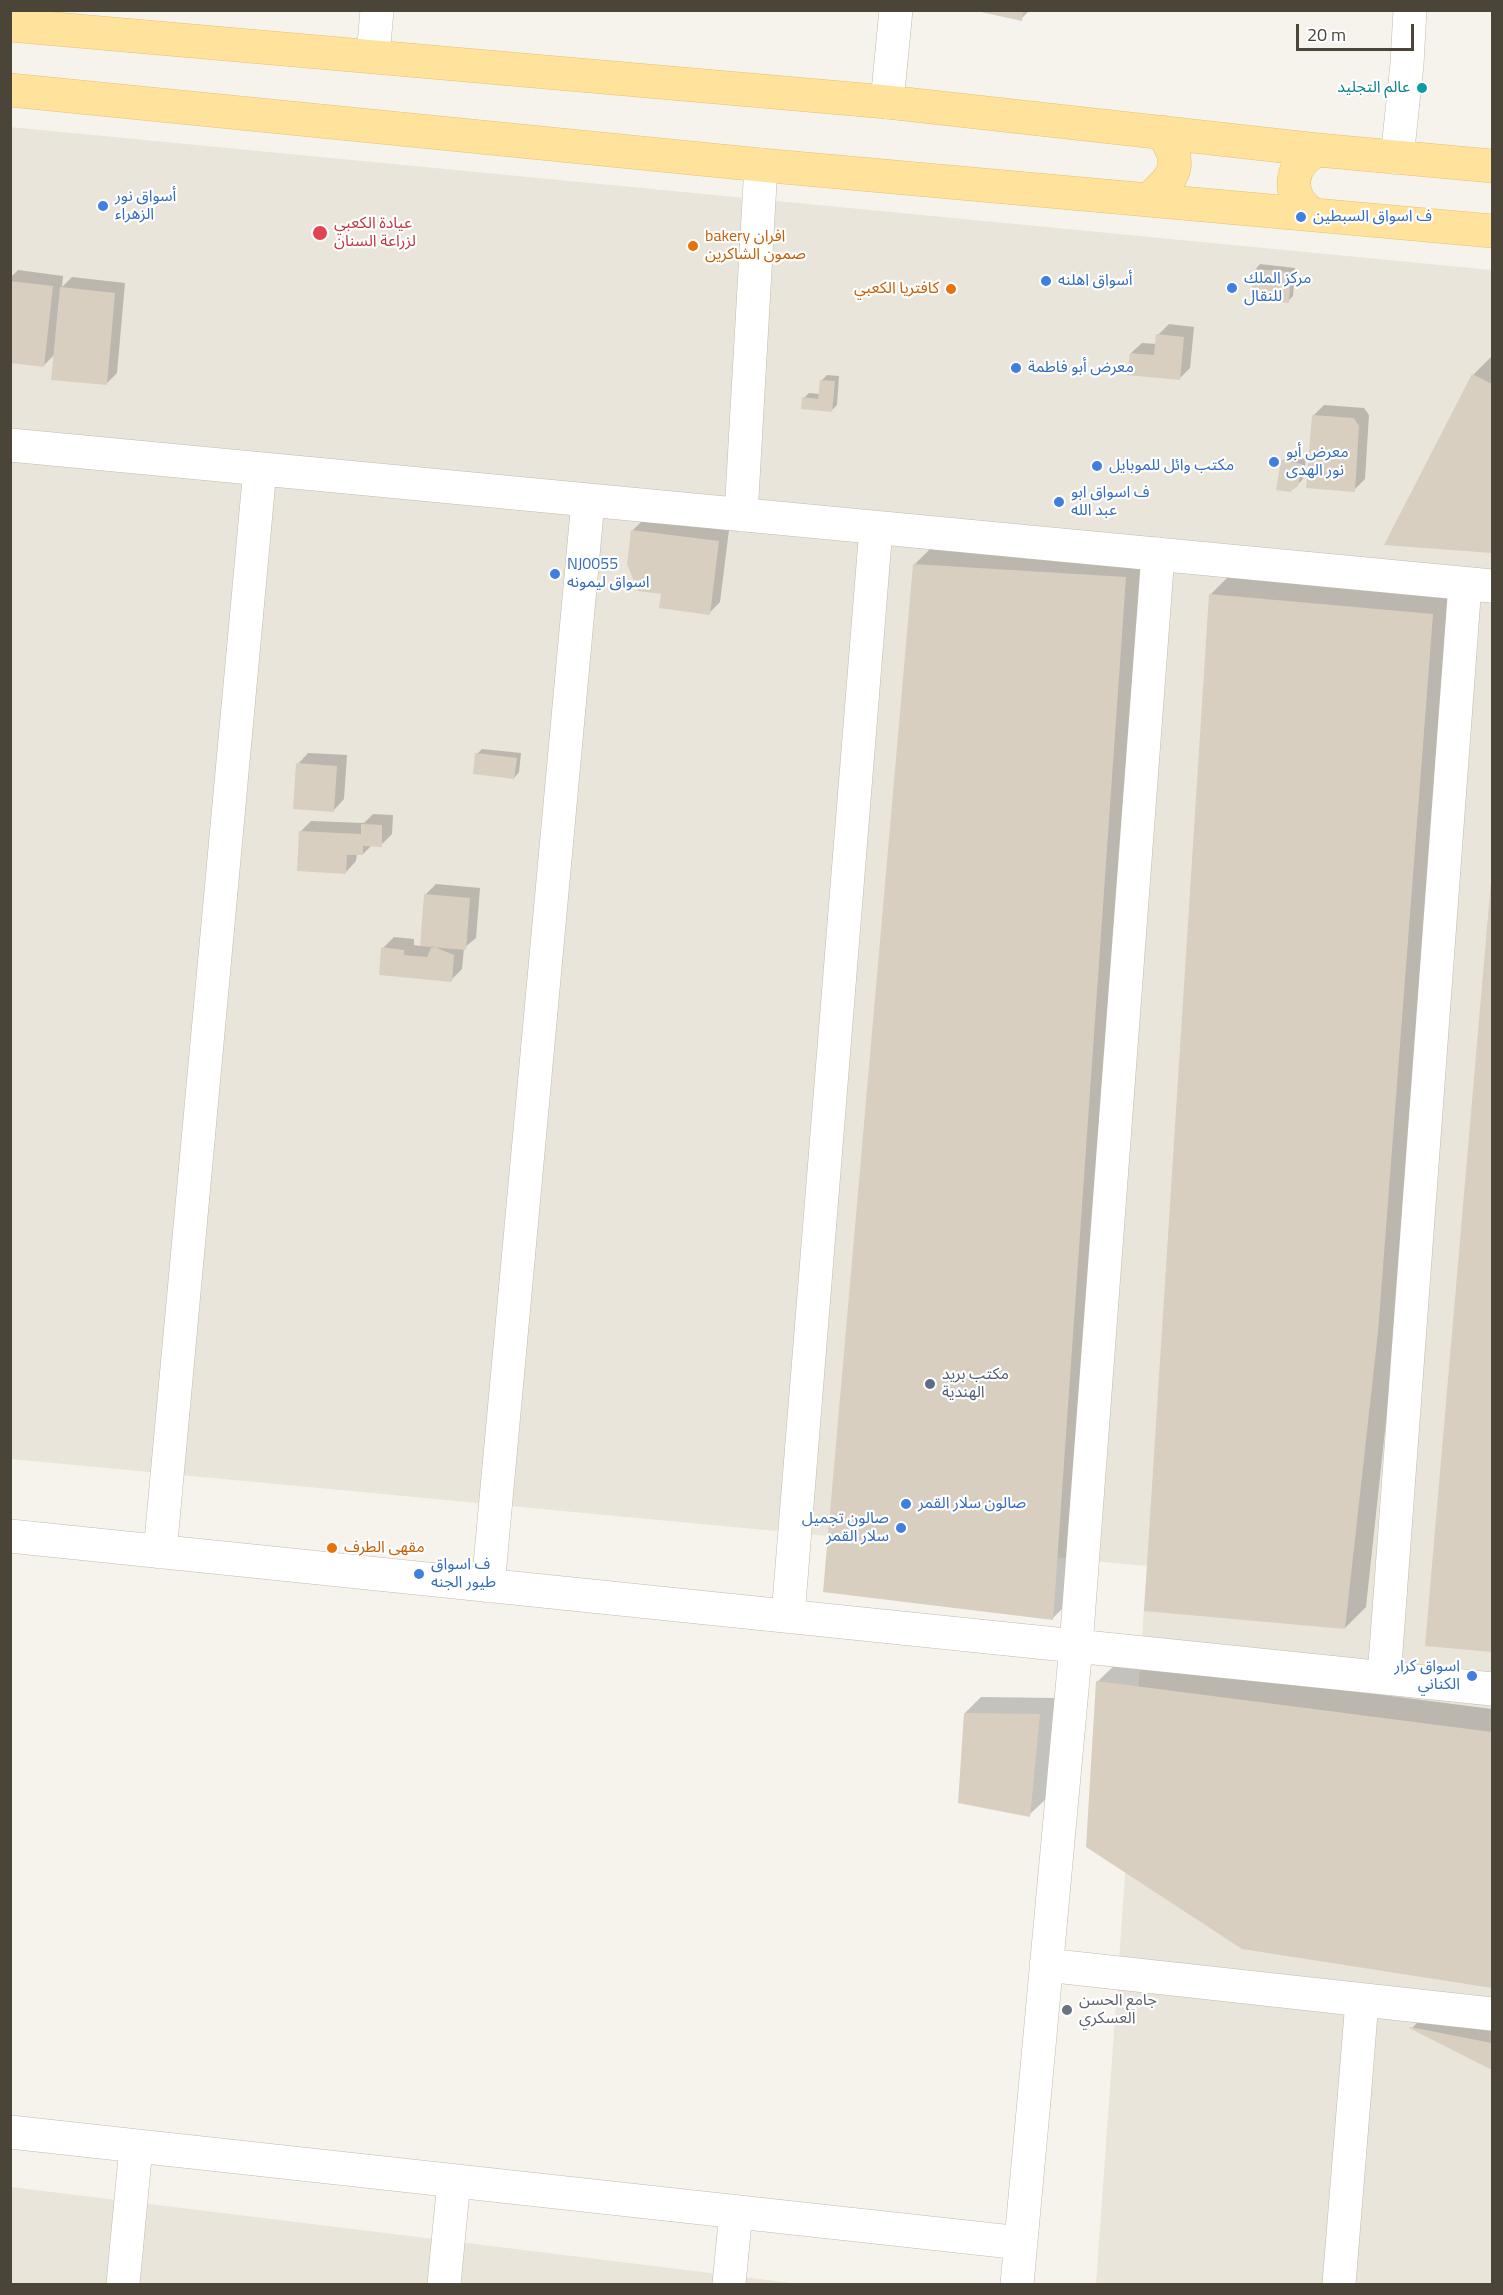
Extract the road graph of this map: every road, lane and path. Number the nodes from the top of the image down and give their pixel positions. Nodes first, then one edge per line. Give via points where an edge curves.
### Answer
1 (377, 10) edge
2 (896, 10) edge
3 (1410, 10) edge
4 (71, 20) edge
5 (10, 25) edge
6 (373, 57) junction
7 (10, 90) edge
8 (886, 102) junction
9 (1162, 132) junction
10 (1318, 150) junction
11 (1397, 158) junction
12 (761, 165) junction
13 (1492, 166) edge
14 (1148, 200) junction
15 (1312, 214) junction
16 (1492, 231) edge
17 (10, 445) edge
18 (260, 469) junction
19 (588, 501) junction
20 (741, 515) junction
21 (876, 528) junction
22 (1158, 554) junction
23 (1479, 585) edge
24 (10, 1536) edge
25 (160, 1552) junction
26 (488, 1586) junction
27 (788, 1617) junction
28 (1076, 1646) junction
29 (1384, 1678) junction
30 (1492, 1689) edge
31 (1047, 1965) junction
32 (1362, 2001) junction
33 (1492, 2014) edge
34 (10, 2132) edge
35 (136, 2146) junction
36 (454, 2181) junction
37 (736, 2212) junction
38 (1021, 2243) junction
39 (123, 2284) edge
40 (444, 2284) edge
41 (729, 2284) edge
42 (1017, 2284) edge
43 (1339, 2284) edge

1 - 6 street
2 - 8 street
3 - 11 street
4 - 5 main road
4 - 6 main road
6 - 8 main road
7 - 12 main road
8 - 9 main road
9 - 10 main road
9 - 14 main road via 1176,159 1165,186
10 - 11 main road
10 - 15 main road via 1298,166 1293,179 1301,206
11 - 13 main road
12 - 14 main road
12 - 20 street
14 - 15 main road
15 - 16 main road
17 - 18 street
18 - 19 street
18 - 25 street
19 - 20 street
19 - 26 street
20 - 21 street
21 - 22 street
21 - 27 street
22 - 23 street
22 - 28 street
23 - 29 street
24 - 25 street
25 - 26 street
26 - 27 street
27 - 28 street
28 - 29 street
28 - 31 street
29 - 30 street
31 - 32 street
31 - 38 street
32 - 33 street
32 - 43 street
34 - 35 street
35 - 36 street
35 - 39 street
36 - 37 street
36 - 40 street
37 - 38 street
37 - 41 street
38 - 42 street

